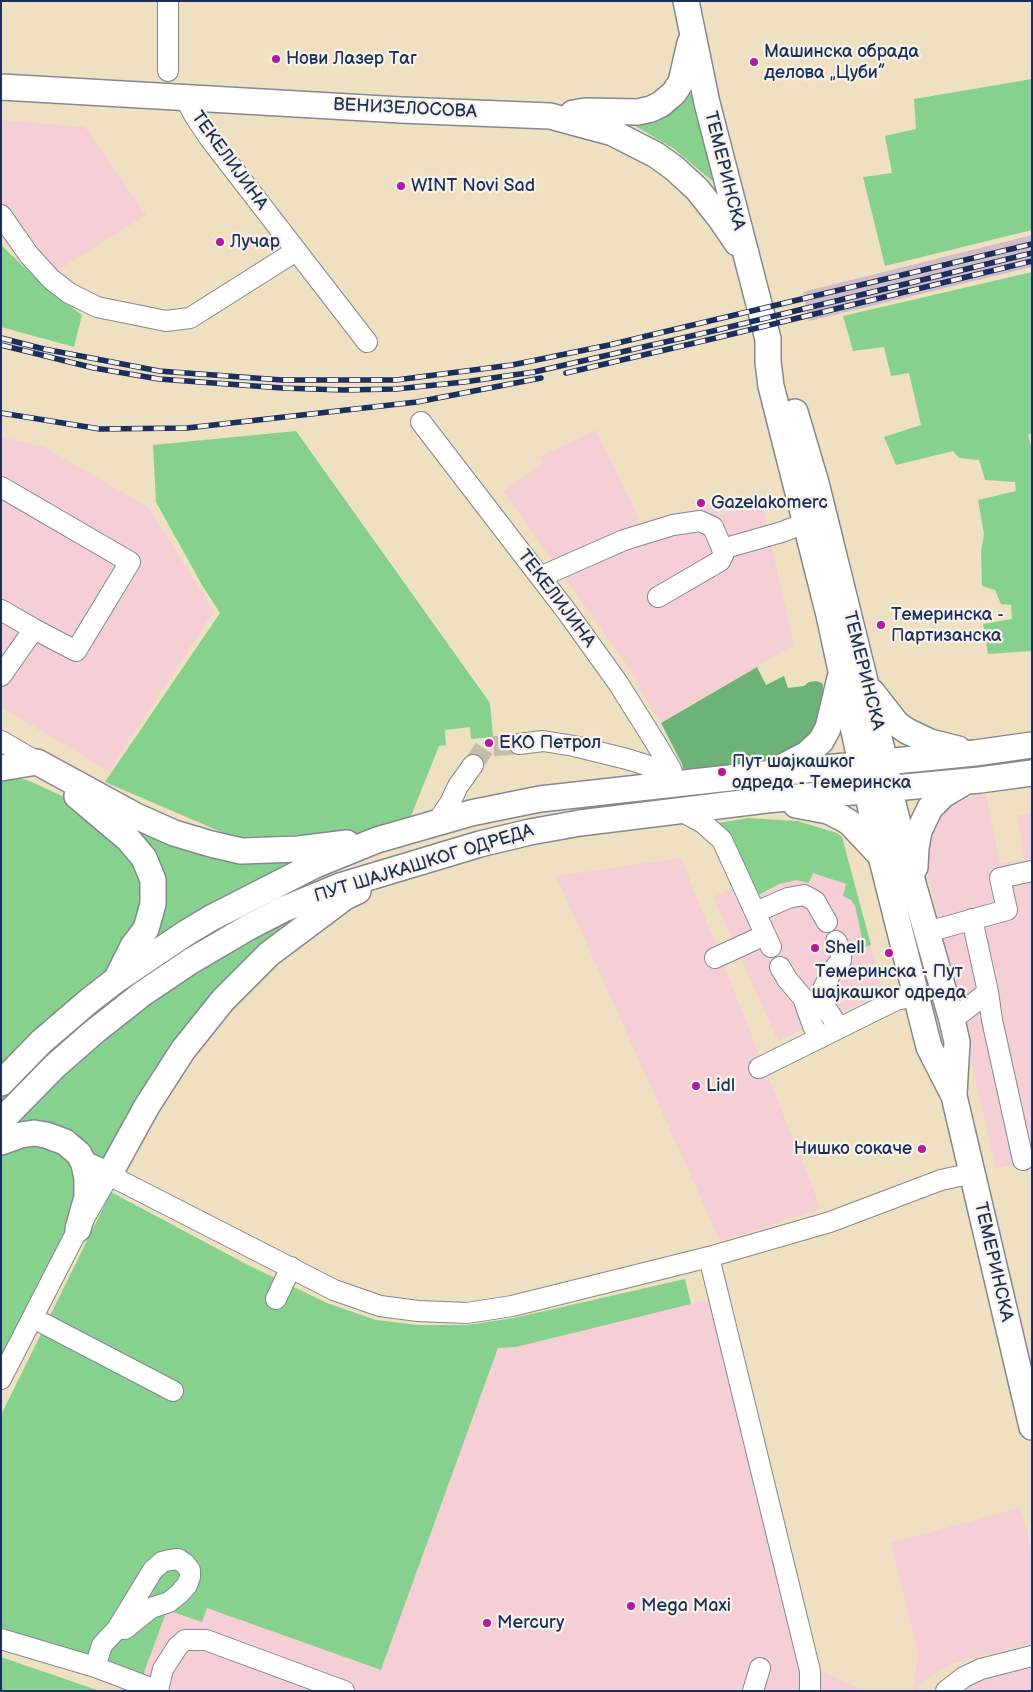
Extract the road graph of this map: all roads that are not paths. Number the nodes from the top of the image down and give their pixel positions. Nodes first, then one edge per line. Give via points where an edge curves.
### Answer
1 (168, 1) edge
2 (686, 1) edge
3 (693, 33) junction
4 (168, 71) dead end
5 (1, 87) edge
6 (185, 97) junction
7 (550, 116) junction
8 (1, 215) edge
9 (296, 250) junction
10 (749, 265) junction
11 (768, 338) junction
12 (367, 342) dead end
13 (421, 422) dead end
14 (1, 487) edge
15 (806, 523) junction
16 (722, 549) junction
17 (540, 576) junction
18 (658, 597) dead end
19 (1, 610) edge
20 (34, 629) junction
21 (841, 674) junction
22 (1, 676) edge
23 (866, 683) junction
24 (1, 741) edge
25 (519, 744) tunnel mouth
26 (1032, 745) edge
27 (975, 753) junction
28 (37, 762) junction
29 (874, 763) junction
30 (473, 765) tunnel mouth
31 (1, 768) edge
32 (1032, 773) edge
33 (765, 774) junction
34 (967, 781) junction
35 (669, 785) junction
36 (878, 789) junction
37 (766, 800) junction
38 (679, 810) junction
39 (437, 822) junction
40 (377, 840) junction
41 (881, 856) junction
42 (402, 867) junction
43 (1032, 871) edge
44 (914, 887) junction
45 (756, 912) junction
46 (972, 919) junction
47 (827, 922) dead end
48 (927, 932) junction
49 (836, 941) dead end
50 (716, 958) dead end
51 (780, 967) dead end
52 (116, 980) junction
53 (988, 992) junction
54 (916, 996) junction
55 (952, 1020) junction
56 (838, 1028) junction
57 (820, 1038) junction
58 (759, 1068) dead end
59 (1, 1083) edge
60 (954, 1096) junction
61 (1, 1121) edge
62 (1, 1142) edge
63 (1023, 1160) dead end
64 (84, 1164) junction
65 (973, 1173) junction
66 (109, 1175) junction
67 (78, 1229) junction
68 (709, 1257) junction
69 (291, 1267) junction
70 (276, 1299) dead end
71 (33, 1318) junction
72 (1, 1379) edge
73 (173, 1391) dead end
74 (1032, 1427) edge
75 (118, 1629) dead end
76 (1, 1639) edge
77 (1032, 1656) edge
78 (95, 1667) junction
79 (760, 1668) dead end
80 (159, 1690) edge
81 (344, 1691) edge
82 (753, 1691) edge
83 (810, 1691) edge
84 (946, 1691) edge

1 - 4 street
2 - 3 main road, ТЕМЕРИНСКА
3 - 7 main road via 681,82 661,104 638,112 585,111
3 - 10 main road, ТЕМЕРИНСКА via 707,103
5 - 6 main road, ВЕНИЗЕЛОСОВА
6 - 7 main road, ВЕНИЗЕЛОСОВА
6 - 9 street, ТЕКЕЛИЈИНА via 205,132
7 - 10 main road, ВЕНИЗЕЛОСОВА via 613,133 674,168 697,189 720,218
8 - 9 street via 29,255 69,293 97,307 166,321 190,318
9 - 12 street, ТЕКЕЛИЈИНА
10 - 11 main road, ТЕМЕРИНСКА
11 - 15 main road, ТЕМЕРИНСКА via 771,386
11 - 23 main road, ТЕМЕРИНСКА via 779,356 816,483
13 - 17 street, ТЕКЕЛИЈИНА
14 - 20 street via 130,562 76,651
15 - 16 street
15 - 21 main road, ТЕМЕРИНСКА
16 - 17 street via 713,527 700,520 688,521 624,540
16 - 18 street via 720,561
17 - 35 street, ТЕКЕЛИЈИНА via 638,712 671,769
19 - 20 street
20 - 22 street
21 - 29 main road, ТЕМЕРИНСКА
21 - 33 main road via 828,728 821,741 807,754
23 - 27 main road via 891,718 907,731 930,742
23 - 29 main road, ТЕМЕРИНСКА
24 - 28 street
25 - 35 street via 543,741 627,759 649,766
26 - 27 main road, ПУТ ШАЈКАШКОГ ОДРЕДА
27 - 29 main road, ПУТ ШАЈКАШКОГ ОДРЕДА
28 - 31 main road
28 - 40 main road via 174,833 241,851
28 - 52 main road via 128,839 144,858 153,880 153,904 146,929 133,946
29 - 33 main road, ПУТ ШАЈКАШКОГ ОДРЕДА
29 - 36 main road, ТЕМЕРИНСКА
30 - 39 street
32 - 34 main road, ПУТ ШАЈКАШКОГ ОДРЕДА
33 - 35 main road, ПУТ ШАЈКАШКОГ ОДРЕДА
34 - 36 main road, ПУТ ШАЈКАШКОГ ОДРЕДА
34 - 44 main road via 943,795 930,808 919,831
35 - 39 main road, ПУТ ШАЈКАШКОГ ОДРЕДА via 540,799
36 - 37 main road, ПУТ ШАЈКАШКОГ ОДРЕДА
36 - 41 main road, ТЕМЕРИНСКА
36 - 44 main road, ТЕМЕРИНСКА
37 - 38 main road, ПУТ ШАЈКАШКОГ ОДРЕДА
37 - 41 main road via 828,811 850,823
38 - 42 main road, ПУТ ШАЈКАШКОГ ОДРЕДА via 580,822 530,832
38 - 45 street via 703,823 722,840
39 - 40 main road, ПУТ ШАЈКАШКОГ ОДРЕДА
40 - 52 main road, ПУТ ШАЈКАШКОГ ОДРЕДА via 313,866 211,918
41 - 54 main road, ТЕМЕРИНСКА
42 - 61 main road, ПУТ ШАЈКАШКОГ ОДРЕДА via 340,886 284,909 191,961 96,1030
42 - 66 main road via 345,897 269,954 223,1000 183,1050
43 - 46 street via 1000,878 1007,910
44 - 48 main road, ТЕМЕРИНСКА
45 - 47 street via 788,898 804,895 816,901
45 - 50 street via 768,941
46 - 48 street
46 - 53 street
48 - 55 main road, ТЕМЕРИНСКА
49 - 56 street via 841,950 841,960 823,989 824,1005
51 - 57 street via 803,998
52 - 59 main road, ПУТ ШАЈКАШКОГ ОДРЕДА via 42,1042
53 - 55 street
53 - 63 street
54 - 56 street via 896,1000
54 - 60 main road, ТЕМЕРИНСКА via 929,1047
55 - 60 main road, ТЕМЕРИНСКА via 957,1042
56 - 57 street
57 - 58 street
60 - 65 main road, ТЕМЕРИНСКА
62 - 64 main road via 21,1135 46,1135 72,1148
64 - 66 main road
64 - 67 main road via 87,1198
65 - 68 street via 941,1180 830,1222
65 - 74 main road, ТЕМЕРИНСКА
66 - 67 street
66 - 69 street
67 - 71 street
68 - 69 street via 512,1306 466,1313 380,1306 334,1290
68 - 83 street via 810,1671
69 - 70 street
71 - 72 street
71 - 73 street
75 - 78 street via 102,1645
76 - 78 street
77 - 84 street via 982,1669 964,1677
78 - 80 street
79 - 82 street
80 - 81 street via 163,1668 178,1646 185,1640 206,1640

